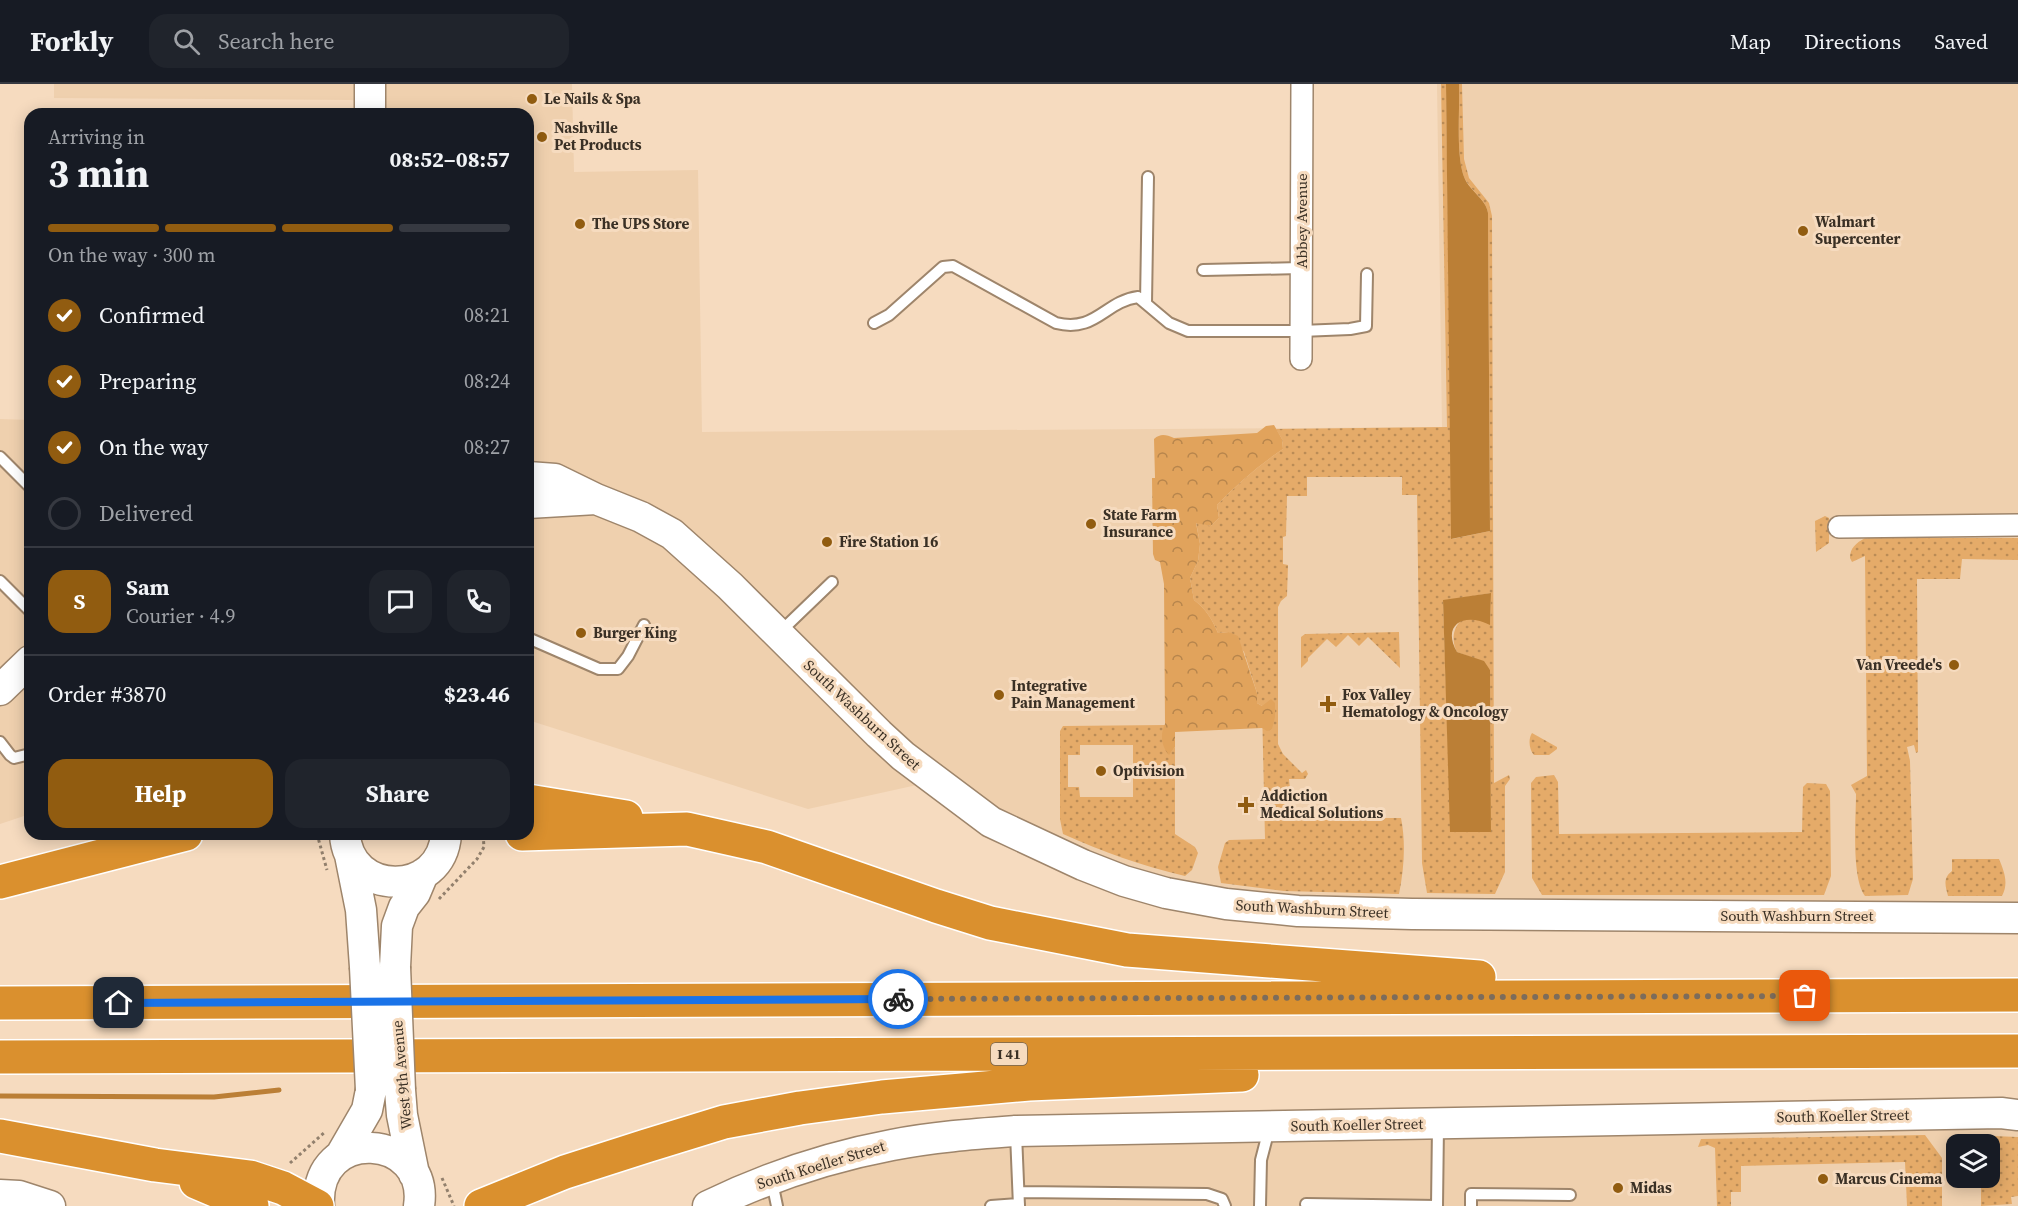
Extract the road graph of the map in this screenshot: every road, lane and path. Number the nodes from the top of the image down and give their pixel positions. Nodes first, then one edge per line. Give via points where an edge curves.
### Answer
1 (370, 84) edge
2 (1302, 84) edge
3 (370, 108) edge
4 (1148, 177) dead end
5 (1301, 268) junction
6 (1203, 270) dead end
7 (1367, 274) dead end
8 (1146, 303) junction
9 (874, 323) dead end
10 (1301, 331) junction
11 (1301, 359) dead end
12 (0, 457) edge
13 (534, 477) edge
14 (24, 481) edge
15 (596, 499) junction
16 (534, 503) edge
17 (2018, 525) edge
18 (1839, 527) dead end
19 (0, 581) edge
20 (832, 582) dead end
21 (24, 605) edge
22 (644, 625) dead end
23 (778, 633) junction
24 (534, 641) edge
25 (24, 667) edge
26 (0, 690) edge
27 (0, 742) edge
28 (24, 756) edge
29 (534, 802) edge
30 (687, 829) junction
31 (534, 834) edge
32 (163, 840) edge
33 (445, 840) edge
34 (483, 840) edge
35 (348, 844) edge
36 (423, 874) junction
37 (0, 882) edge
38 (438, 899) dead end
39 (2018, 918) edge
40 (2018, 995) edge
41 (1521, 996) junction
42 (0, 1003) edge
43 (2018, 1051) edge
44 (1420, 1053) junction
45 (0, 1057) edge
46 (2018, 1115) edge
47 (1438, 1123) junction
48 (1270, 1126) junction
49 (1015, 1131) junction
50 (0, 1136) edge
51 (335, 1142) junction
52 (602, 1161) junction
53 (155, 1165) junction
54 (288, 1167) dead end
55 (414, 1174) junction
56 (774, 1192) edge
57 (0, 1195) edge
58 (1570, 1195) dead end
59 (1019, 1201) edge
60 (1306, 1204) dead end
61 (50, 1206) edge
62 (252, 1206) edge
63 (318, 1206) edge
64 (419, 1206) edge
65 (481, 1206) edge
66 (522, 1206) edge
67 (708, 1206) edge
68 (991, 1206) edge
69 (1225, 1206) edge
70 (1260, 1206) edge
71 (1437, 1206) edge
72 (1471, 1206) edge

1 - 3 street
2 - 5 street, Abbey Avenue
4 - 8 lane
5 - 6 lane
5 - 10 street, Abbey Avenue
7 - 10 lane via 1366,326
8 - 9 lane via 1138,297 1126,298 1090,321 1070,327 953,266 943,267 889,315
8 - 10 lane via 1169,323 1188,331
10 - 11 street, Abbey Avenue
12 - 14 lane
13 - 15 street, South Washburn Street via 555,479
15 - 16 street, South Washburn Street
15 - 23 street, South Washburn Street via 641,516 672,534
17 - 18 street
19 - 21 lane
20 - 23 lane
22 - 24 lane via 618,669 599,669
23 - 39 street, South Washburn Street via 903,756 991,822 1083,865 1166,893 1255,908 1362,913
25 - 26 street
27 - 28 lane via 14,758
29 - 30 highway
30 - 31 highway
30 - 41 highway via 767,847 990,923 1127,950 1493,978
32 - 37 highway
33 - 36 street, West 9th Avenue via 438,859
34 - 38 path via 477,859
35 - 36 street via 358,866 369,875 403,881
35 - 51 street, West 9th Avenue, bridge via 361,910 371,1090 367,1110
36 - 55 street, West 9th Avenue, bridge via 397,926 395,967 402,1115
40 - 41 highway
41 - 42 highway
43 - 44 highway, I 41
44 - 45 highway, I 41
44 - 52 highway via 1315,1073 1029,1084 882,1097 724,1122
46 - 47 street, South Koeller Street
47 - 48 street, South Koeller Street
47 - 71 lane
48 - 49 street, South Koeller Street
48 - 70 lane via 1261,1160
49 - 56 street, South Koeller Street via 951,1136 854,1153
49 - 59 lane
50 - 53 highway
51 - 54 path via 291,1161
51 - 55 street via 354,1149 382,1148 406,1162
51 - 63 street, West 9th Avenue via 318,1192
52 - 65 highway
52 - 66 highway
53 - 62 highway
53 - 63 highway via 250,1177
55 - 64 street, West 9th Avenue
56 - 67 street, South Koeller Street via 742,1190
57 - 61 street via 19,1196
58 - 72 lane via 1471,1194
59 - 68 lane
59 - 69 lane via 1207,1194 1222,1198
60 - 71 lane

